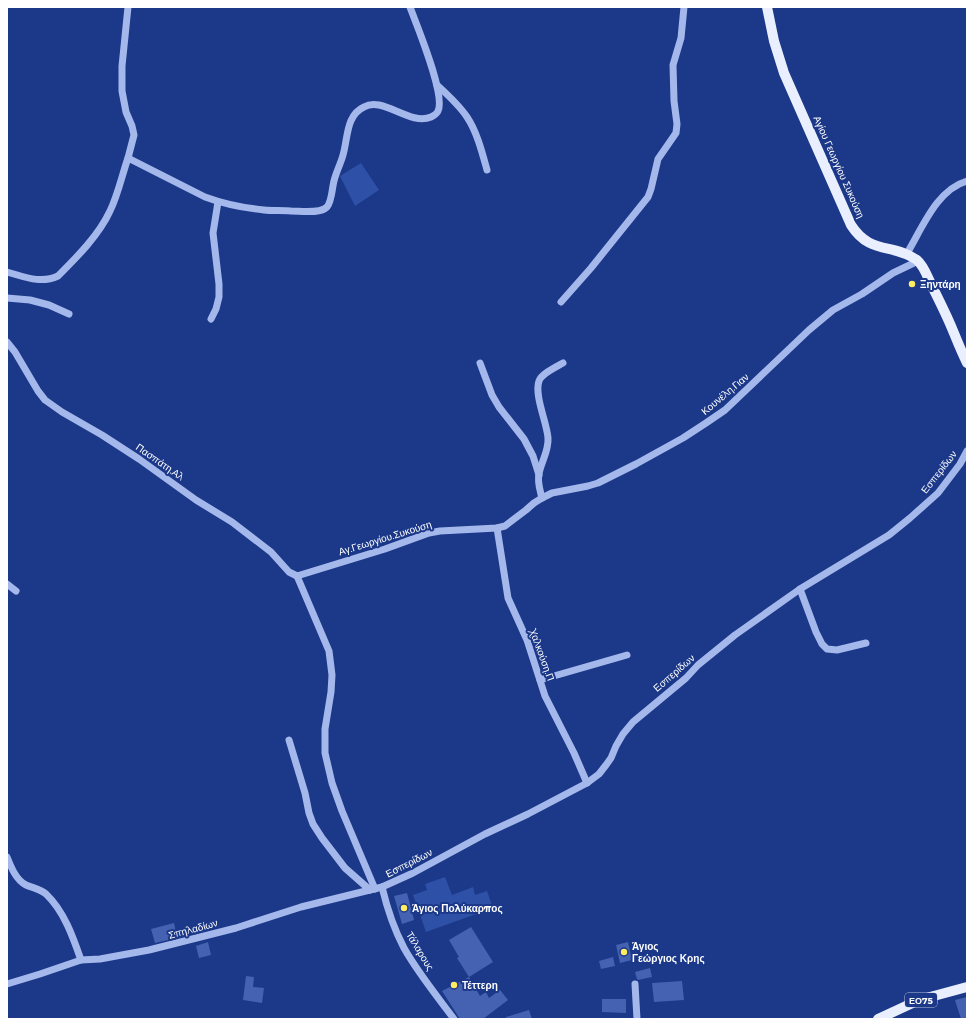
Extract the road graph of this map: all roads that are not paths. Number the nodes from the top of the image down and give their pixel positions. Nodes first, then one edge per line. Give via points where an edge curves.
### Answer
1 (128, 7) edge
2 (410, 7) edge
3 (684, 7) edge
4 (767, 7) edge
5 (437, 85) junction
6 (128, 158) junction
7 (487, 170) dead end
8 (967, 181) edge
9 (218, 202) junction
10 (906, 255) junction
11 (918, 261) junction
12 (7, 272) edge
13 (7, 298) edge
14 (561, 302) dead end
15 (69, 314) dead end
16 (211, 319) dead end
17 (7, 342) edge
18 (480, 363) dead end
19 (563, 363) dead end
20 (967, 363) edge
21 (967, 450) edge
22 (539, 475) junction
23 (542, 498) junction
24 (526, 510) joint
25 (497, 528) junction
26 (297, 576) junction
27 (7, 584) edge
28 (800, 589) junction
29 (16, 591) dead end
30 (866, 643) dead end
31 (628, 655) dead end
32 (540, 680) junction
33 (289, 740) dead end
34 (587, 783) junction
35 (7, 857) edge
36 (376, 889) junction
37 (81, 960) junction
38 (7, 984) edge
39 (635, 984) dead end
40 (967, 987) edge
41 (454, 1019) edge
42 (637, 1019) edge
43 (878, 1019) edge

1 - 6 street via 122,91 134,135
2 - 5 street
3 - 14 street via 681,38 673,65 676,133 658,159 648,197
4 - 10 main road, Αγίου Γεωργίου Συκούση via 784,73 854,230 874,245
5 - 7 street via 467,117 475,132
5 - 9 street via 440,100 438,112 425,119 371,104 356,112 349,126 343,156 326,208 305,212 265,210
6 - 9 street
6 - 12 street via 110,211 95,235 58,276 44,280
8 - 10 street via 953,188 934,207
9 - 16 street via 213,232 219,297
10 - 11 main road, Αγίου Γεωργίου Συκούση
11 - 20 main road via 924,268
11 - 23 street, Κουνέλη.Γιαν via 893,273 833,310 725,410 683,438 598,483 552,493
13 - 15 street via 30,300
17 - 26 street, Πασπάτη.Αλ via 45,400 232,522 271,552 289,572
18 - 22 street via 492,395 524,439
19 - 22 street via 543,375 539,381 538,392 548,439 548,449
21 - 28 street, Εσπερίδων via 960,464 938,493 910,518 889,535
22 - 23 street
23 - 24 street, Κουνέλη.Γιαν
24 - 25 street, Αγ.Γεωργίου.Συκούση via 505,526
25 - 26 street, Αγ.Γεωργίου.Συκούση via 440,531
25 - 32 street, Χαλκούση.Π via 508,598 527,640
26 - 36 street, Τάλαρους via 329,652 332,675 325,729 325,753 332,783
27 - 29 street
28 - 30 street via 816,632 827,649 837,650
28 - 34 street, Εσπερίδων via 735,635 633,722 623,734 606,765
31 - 32 street
32 - 34 street, Χαλκούση.Π via 545,696
33 - 36 street via 309,813 322,838 345,868
34 - 36 street, Εσπερίδων via 413,873
35 - 37 street via 19,879 52,900 61,913
36 - 37 street, Σπηλαδίων via 301,907 236,928 156,948 100,959
36 - 41 street, Τάλαρους via 404,946
37 - 38 street, Σπηλαδίων
39 - 42 street
40 - 43 main road, ΕΟ75 via 919,1000

